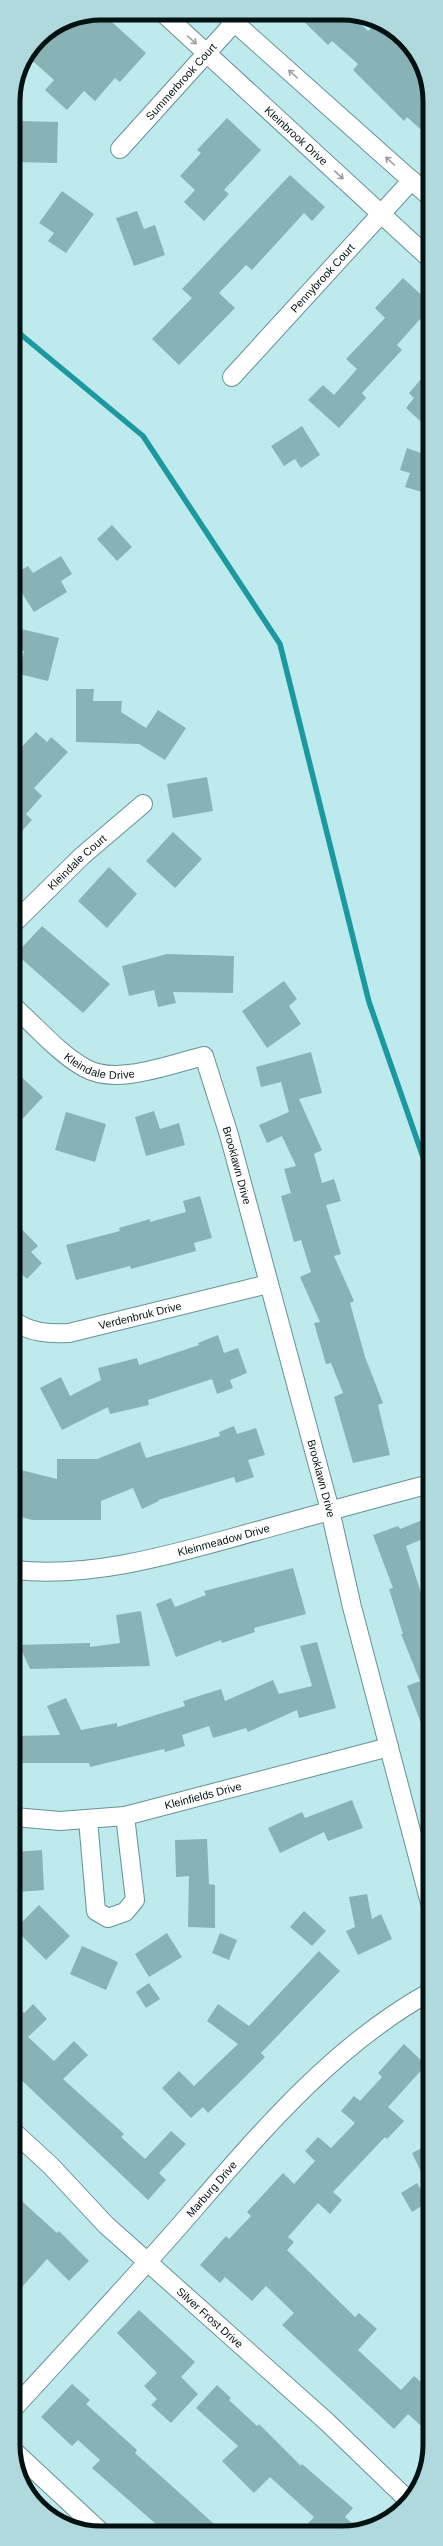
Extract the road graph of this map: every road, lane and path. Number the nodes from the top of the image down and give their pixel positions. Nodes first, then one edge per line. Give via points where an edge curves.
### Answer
1 (171, 20) edge
2 (232, 20) edge
3 (237, 20) edge
4 (207, 53) junction
5 (120, 149) dead end
6 (412, 180) junction
7 (423, 190) edge
8 (381, 214) junction
9 (423, 252) edge
10 (232, 377) dead end
11 (143, 804) dead end
12 (20, 917) edge
13 (20, 1012) edge
14 (204, 1056) joint
15 (268, 1284) junction
16 (20, 1323) edge
17 (423, 1486) edge
18 (330, 1510) junction
19 (20, 1570) edge
20 (389, 1747) junction
21 (125, 1816) junction
22 (20, 1818) edge
23 (88, 1820) junction
24 (423, 1876) edge
25 (423, 1996) edge
26 (20, 2138) edge
27 (148, 2261) junction
28 (20, 2401) edge
29 (21, 2458) edge
30 (404, 2497) edge
31 (94, 2525) edge

1 -> 4 street, Kleinbrook Drive
2 - 4 street, Summerbrook Court
6 -> 3 street
4 - 5 street, Summerbrook Court
4 -> 8 street, Kleinbrook Drive
6 - 7 street
6 - 8 street, Pennybrook Court
8 - 9 street, Kleinbrook Drive
8 - 10 street, Pennybrook Court
11 - 12 street, Kleindale Court via 82,856
13 - 14 street, Kleindale Drive via 72,1060 86,1069 102,1074 134,1073
14 - 15 street, Brooklawn Drive via 229,1135
15 - 16 street, Verdenbruk Drive via 70,1333 50,1334 32,1330
15 - 18 street, Brooklawn Drive
17 - 18 street, Kleinmeadow Drive
18 - 19 street, Kleinmeadow Drive via 198,1547 125,1563 71,1571
18 - 20 street, Brooklawn Drive via 352,1607
20 - 21 street, Kleinfields Drive
20 - 24 street, Brooklawn Drive
21 - 23 street, Kleinfields Drive
21 - 23 street via 135,1900 125,1912 108,1918 96,1911
22 - 23 street, Kleinfields Drive via 60,1821
25 - 27 street, Marburg Drive via 390,2016 346,2051 300,2094 257,2137
26 - 27 street, Silver Frost Drive via 51,2166 106,2225
27 - 28 street, Marburg Drive
27 - 30 street, Silver Frost Drive via 326,2421
29 - 31 street

